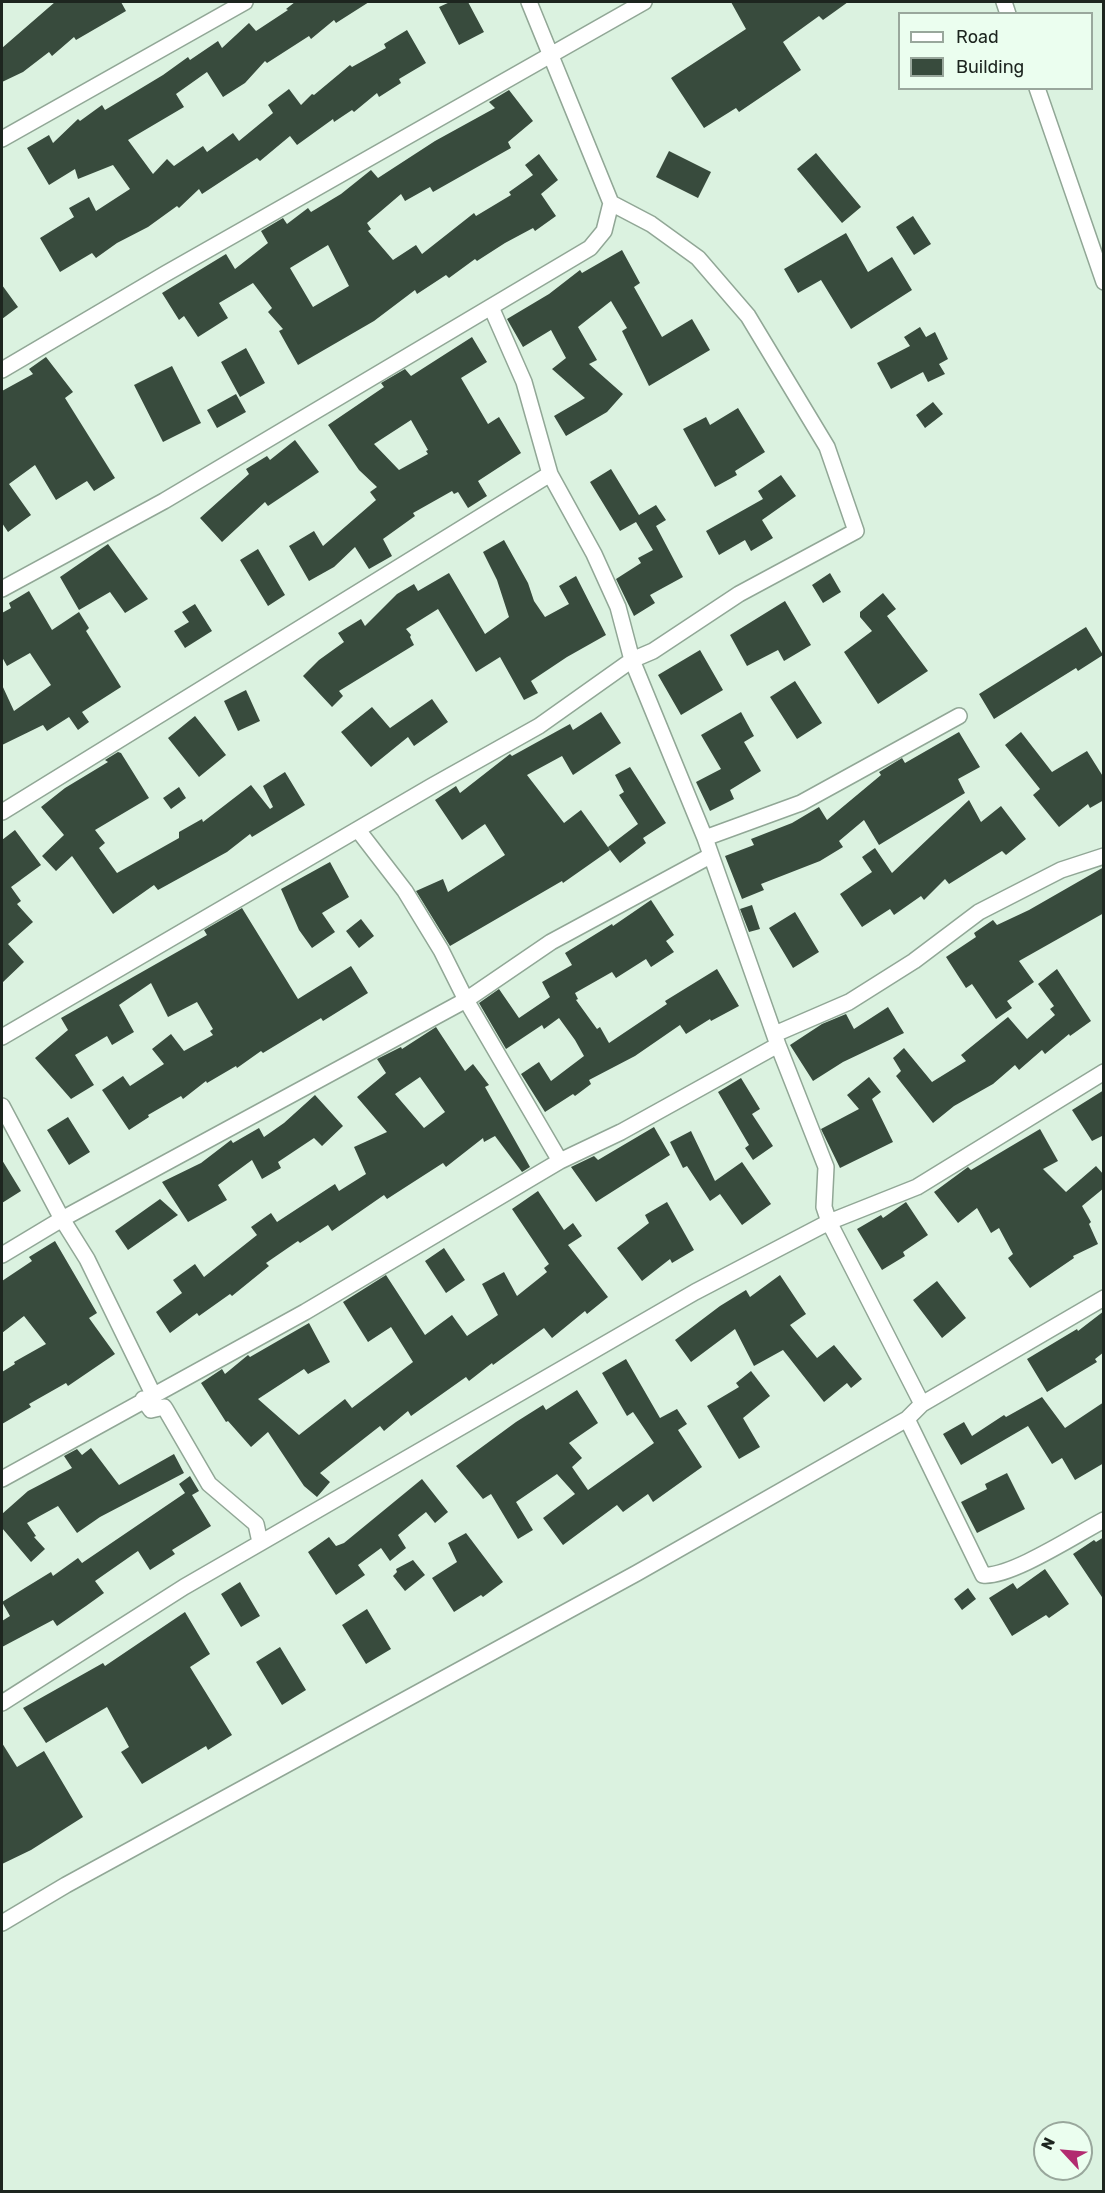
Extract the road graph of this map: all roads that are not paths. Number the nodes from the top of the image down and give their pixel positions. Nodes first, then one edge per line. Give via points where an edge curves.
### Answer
1 (245, 2) edge
2 (530, 2) edge
3 (644, 2) edge
4 (549, 53) junction
5 (1038, 90) edge
6 (2, 139) edge
7 (611, 203) junction
8 (1104, 282) edge
9 (491, 307) junction
10 (2, 370) edge
11 (550, 474) junction
12 (2, 589) edge
13 (632, 660) junction
14 (959, 716) dead end
15 (2, 812) edge
16 (358, 830) junction
17 (705, 838) junction
18 (710, 856) junction
19 (1104, 856) edge
20 (466, 1000) junction
21 (2, 1037) edge
22 (776, 1040) junction
23 (1104, 1072) edge
24 (2, 1106) edge
25 (560, 1161) junction
26 (62, 1220) junction
27 (829, 1222) junction
28 (2, 1255) edge
29 (1104, 1298) edge
30 (148, 1396) junction
31 (922, 1404) junction
32 (907, 1419) junction
33 (2, 1479) edge
34 (1104, 1520) edge
35 (260, 1542) junction
36 (2, 1703) edge
37 (2, 1923) edge

1 - 6 street
2 - 4 street
3 - 4 street
4 - 7 street
4 - 10 street
5 - 8 street
7 - 9 street via 603,231 590,248
7 - 13 street via 651,224 698,258 748,316 828,447 856,531 739,594
9 - 11 street via 524,382
9 - 12 street via 164,501
11 - 13 street via 618,607
11 - 15 street
13 - 16 street via 539,726
13 - 17 street
14 - 17 street via 801,803
16 - 20 street via 411,901
16 - 21 street
17 - 18 street
18 - 20 street via 551,942
18 - 22 street
19 - 22 street via 1061,870 978,912 914,961 849,1002
20 - 25 street
20 - 26 street
22 - 25 street via 621,1132
22 - 27 street via 826,1167 824,1207
23 - 27 street via 917,1187
24 - 26 street
25 - 30 street via 305,1312
26 - 28 street
26 - 30 street via 102,1288
27 - 31 street
27 - 35 street via 695,1292
29 - 31 street
30 - 33 street
30 - 35 street via 151,1410 164,1407 209,1484 256,1524
31 - 32 street
32 - 34 street via 983,1575 992,1576 1017,1567
32 - 37 street via 637,1573
35 - 36 street

